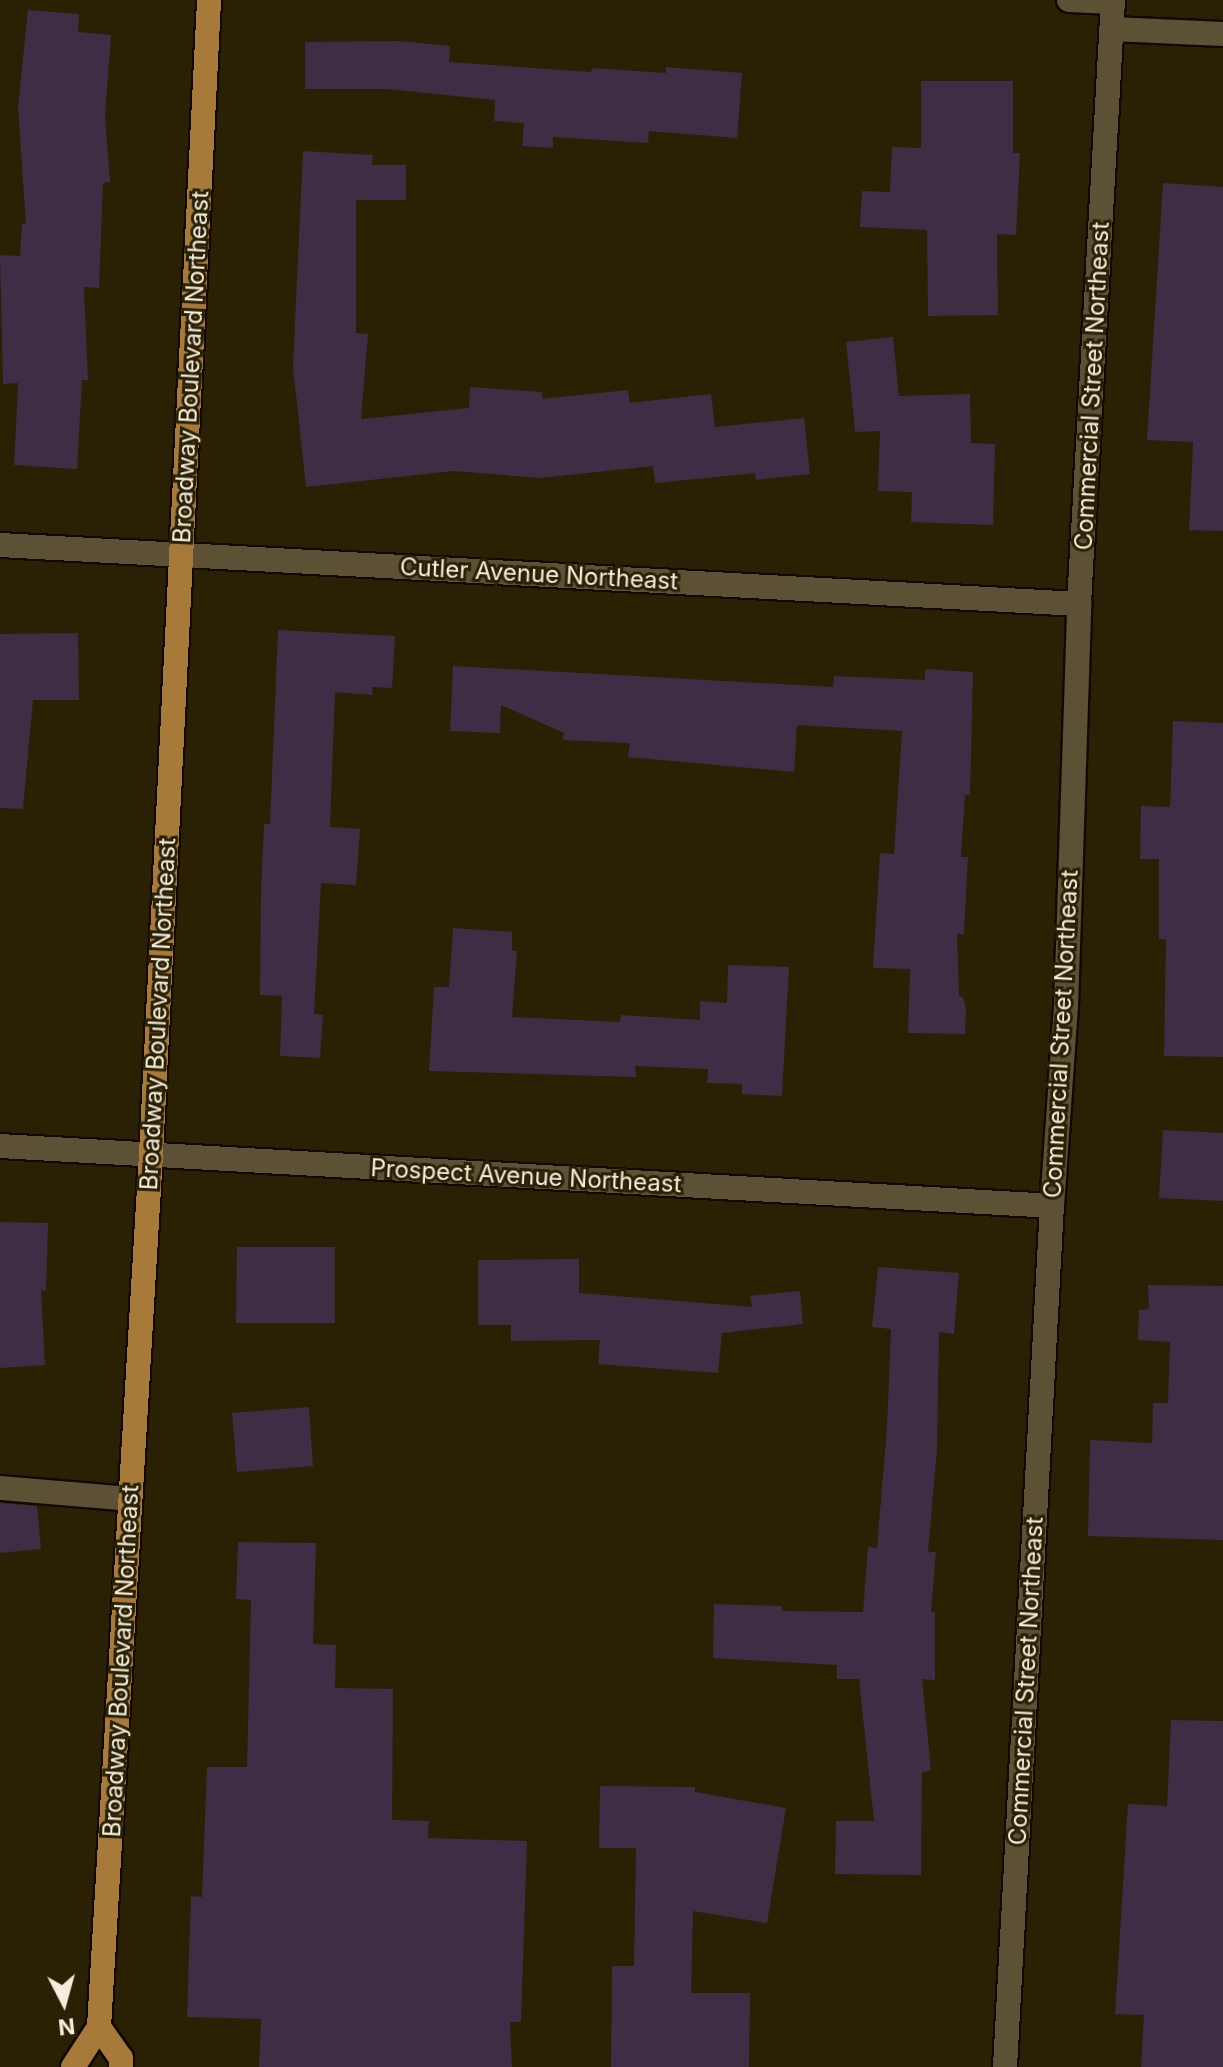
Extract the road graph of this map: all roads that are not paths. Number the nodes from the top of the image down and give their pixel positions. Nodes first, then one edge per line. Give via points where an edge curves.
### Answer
1 (209, 0) edge
2 (1069, 0) edge
3 (1113, 1) edge
4 (1112, 29) junction
5 (1223, 34) edge
6 (0, 545) edge
7 (181, 554) junction
8 (1079, 604) junction
9 (0, 1146) edge
10 (151, 1154) junction
11 (1052, 1206) junction
12 (0, 1488) edge
13 (130, 1499) junction
14 (99, 2027) junction
15 (73, 2067) edge
16 (121, 2067) edge
17 (1005, 2067) edge

1 - 7 main road, Broadway Boulevard Northeast
2 - 3 street
3 - 4 street, Commercial Street Northeast
4 - 5 street
4 - 8 street, Commercial Street Northeast
6 - 7 street, Cutler Avenue Northeast
7 - 8 street, Cutler Avenue Northeast
7 - 10 main road, Broadway Boulevard Northeast
8 - 11 street, Commercial Street Northeast via 1066,1006
9 - 10 street, Prospect Avenue Northeast
10 - 11 street, Prospect Avenue Northeast
10 - 13 main road, Broadway Boulevard Northeast
11 - 17 street, Commercial Street Northeast
12 - 13 street
13 - 14 main road, Broadway Boulevard Northeast
14 - 15 main road, Broadway Boulevard Northeast
14 - 16 main road via 121,2058

